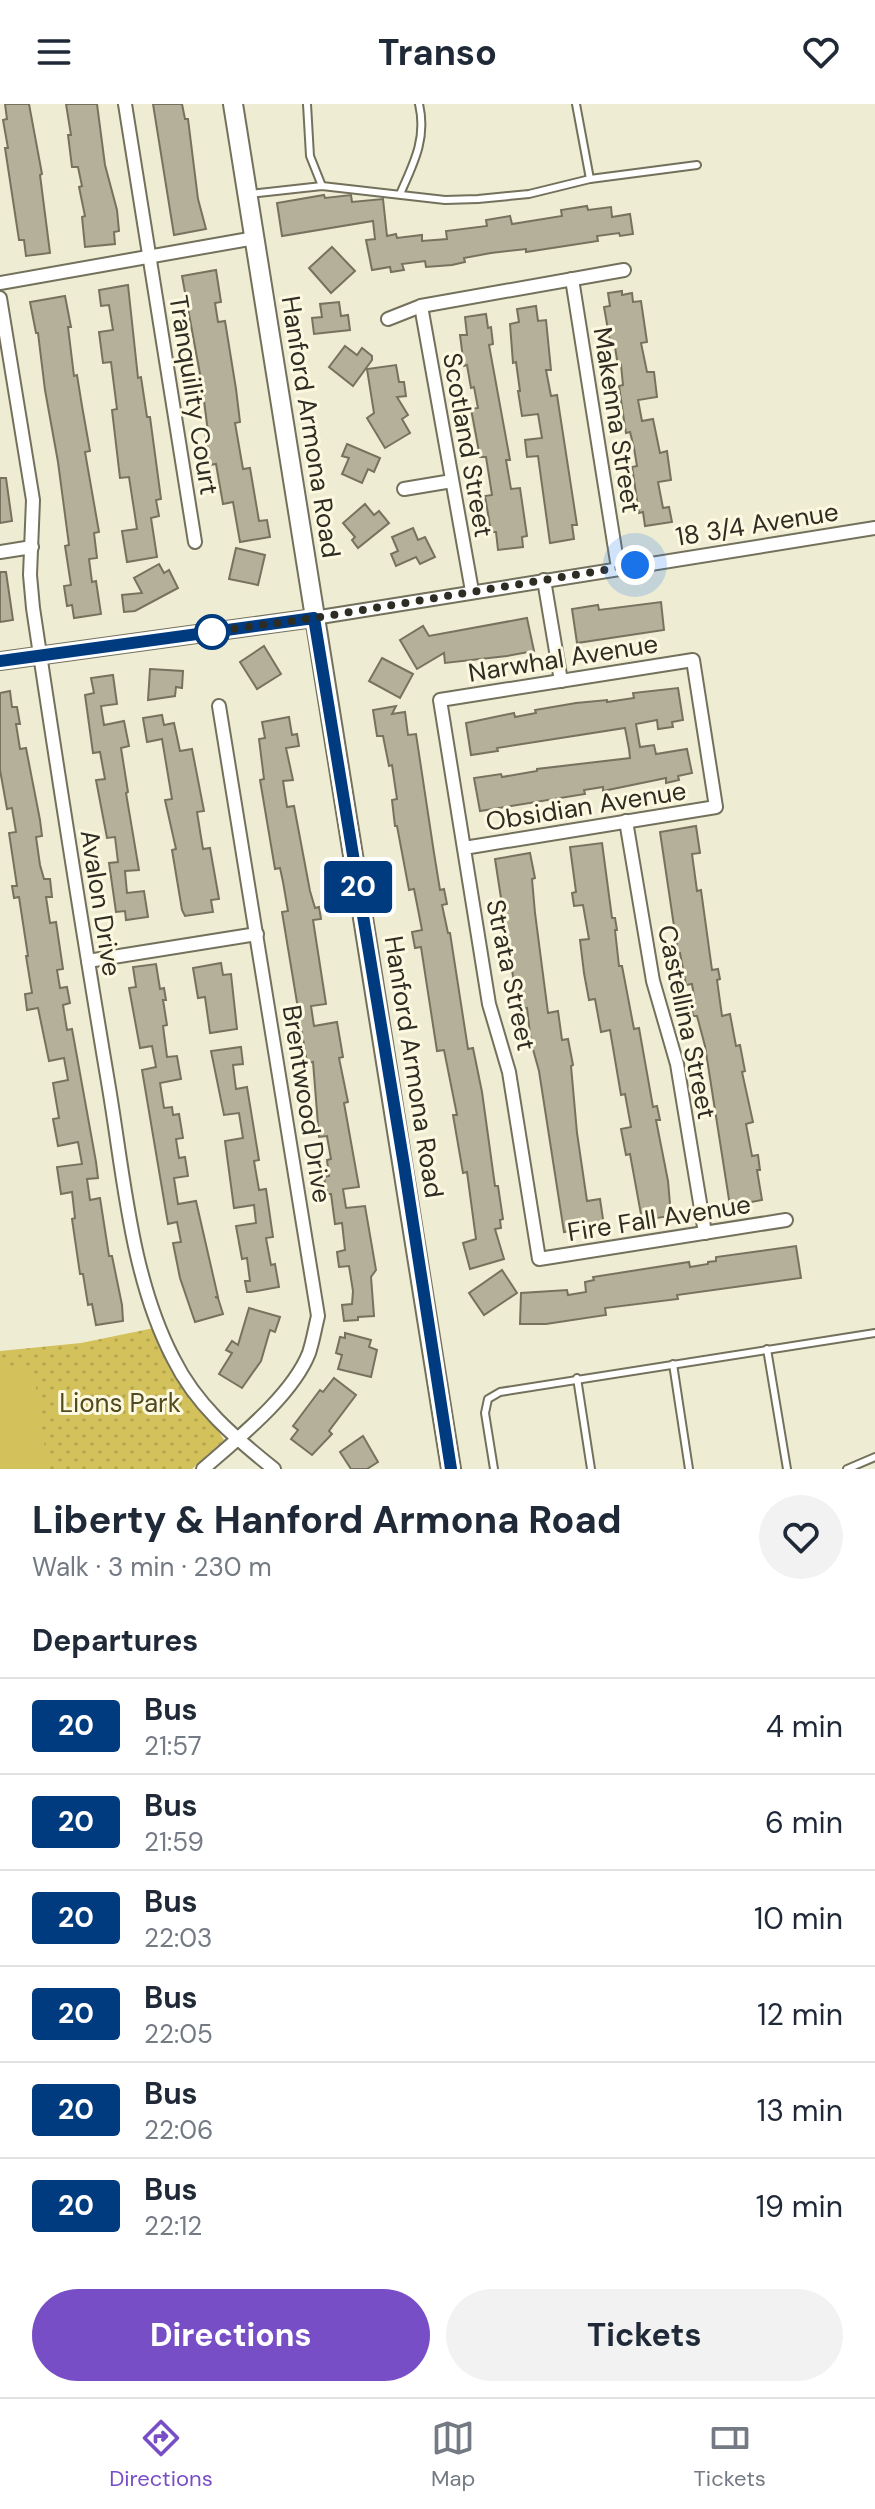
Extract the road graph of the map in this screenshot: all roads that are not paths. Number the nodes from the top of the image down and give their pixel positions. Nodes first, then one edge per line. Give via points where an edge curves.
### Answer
1 (125, 104) edge
2 (233, 104) edge
3 (307, 104) edge
4 (419, 104) edge
5 (576, 104) edge
6 (697, 165) dead end
7 (590, 179) junction
8 (322, 186) junction
9 (400, 194) junction
10 (248, 195) junction
11 (255, 238) junction
12 (149, 256) junction
13 (624, 270) dead end
14 (572, 279) junction
15 (0, 283) edge
16 (0, 298) edge
17 (421, 306) junction
18 (388, 319) dead end
19 (452, 481) junction
20 (404, 489) dead end
21 (875, 528) edge
22 (195, 542) dead end
23 (32, 547) junction
24 (0, 552) edge
25 (618, 568) junction
26 (544, 580) junction
27 (472, 591) junction
28 (314, 618) junction
29 (40, 655) junction
30 (0, 661) edge
31 (561, 681) junction
32 (440, 700) joint
33 (219, 706) dead end
34 (716, 807) joint
35 (626, 821) junction
36 (464, 848) junction
37 (257, 934) junction
38 (88, 961) junction
39 (786, 1220) dead end
40 (705, 1233) junction
41 (539, 1259) joint
42 (875, 1333) edge
43 (767, 1349) junction
44 (673, 1364) junction
45 (577, 1378) junction
46 (236, 1440) junction
47 (875, 1457) edge
48 (203, 1469) edge
49 (274, 1469) edge
50 (451, 1469) edge
51 (494, 1469) edge
52 (591, 1469) edge
53 (689, 1469) edge
54 (787, 1469) edge
55 (847, 1469) edge

1 - 12 street, Tranquility Court
2 - 10 main road, Hanford Armona Road
3 - 8 lane via 310,156
4 - 9 lane via 420,148
5 - 7 lane
6 - 7 lane
7 - 9 lane via 529,194 478,199
8 - 9 lane
8 - 10 lane
10 - 11 main road, Hanford Armona Road
11 - 12 street
11 - 28 main road, Hanford Armona Road
12 - 15 street
12 - 22 street, Tranquility Court
13 - 14 street
14 - 17 street
14 - 25 street, Makenna Street
16 - 23 street, Avalon Drive via 33,500
17 - 18 street
17 - 19 street, Scotland Street
19 - 20 street
19 - 27 street, Scotland Street
21 - 25 street, 18 3/4 Avenue
23 - 24 street
23 - 29 street, Avalon Drive via 30,575
25 - 26 street, 18 3/4 Avenue
26 - 27 street, 18 3/4 Avenue
26 - 31 street
27 - 28 street, 18 3/4 Avenue
28 - 29 street
28 - 50 main road, Hanford Armona Road
29 - 30 street
29 - 38 street, Avalon Drive
31 - 32 street, Narwhal Avenue
31 - 34 street, Narwhal Avenue via 693,660
32 - 36 street, Strata Street
33 - 37 street, Brentwood Drive
34 - 35 street, Obsidian Avenue
35 - 36 street, Obsidian Avenue
35 - 40 street, Castellina Street via 653,981 677,1064
36 - 41 street, Strata Street via 489,1004 509,1072
37 - 38 street
37 - 46 street, Brentwood Drive via 318,1316 308,1355 292,1381
38 - 46 street, Avalon Drive via 133,1229 157,1324 187,1384
39 - 40 street, Fire Fall Avenue
40 - 41 street, Fire Fall Avenue
42 - 43 lane
43 - 44 lane
43 - 54 lane
44 - 45 lane
44 - 53 lane
45 - 51 lane via 500,1392 488,1399 485,1413
45 - 52 lane
46 - 48 street, Brentwood Drive
46 - 49 street, Avalon Drive
47 - 55 lane

